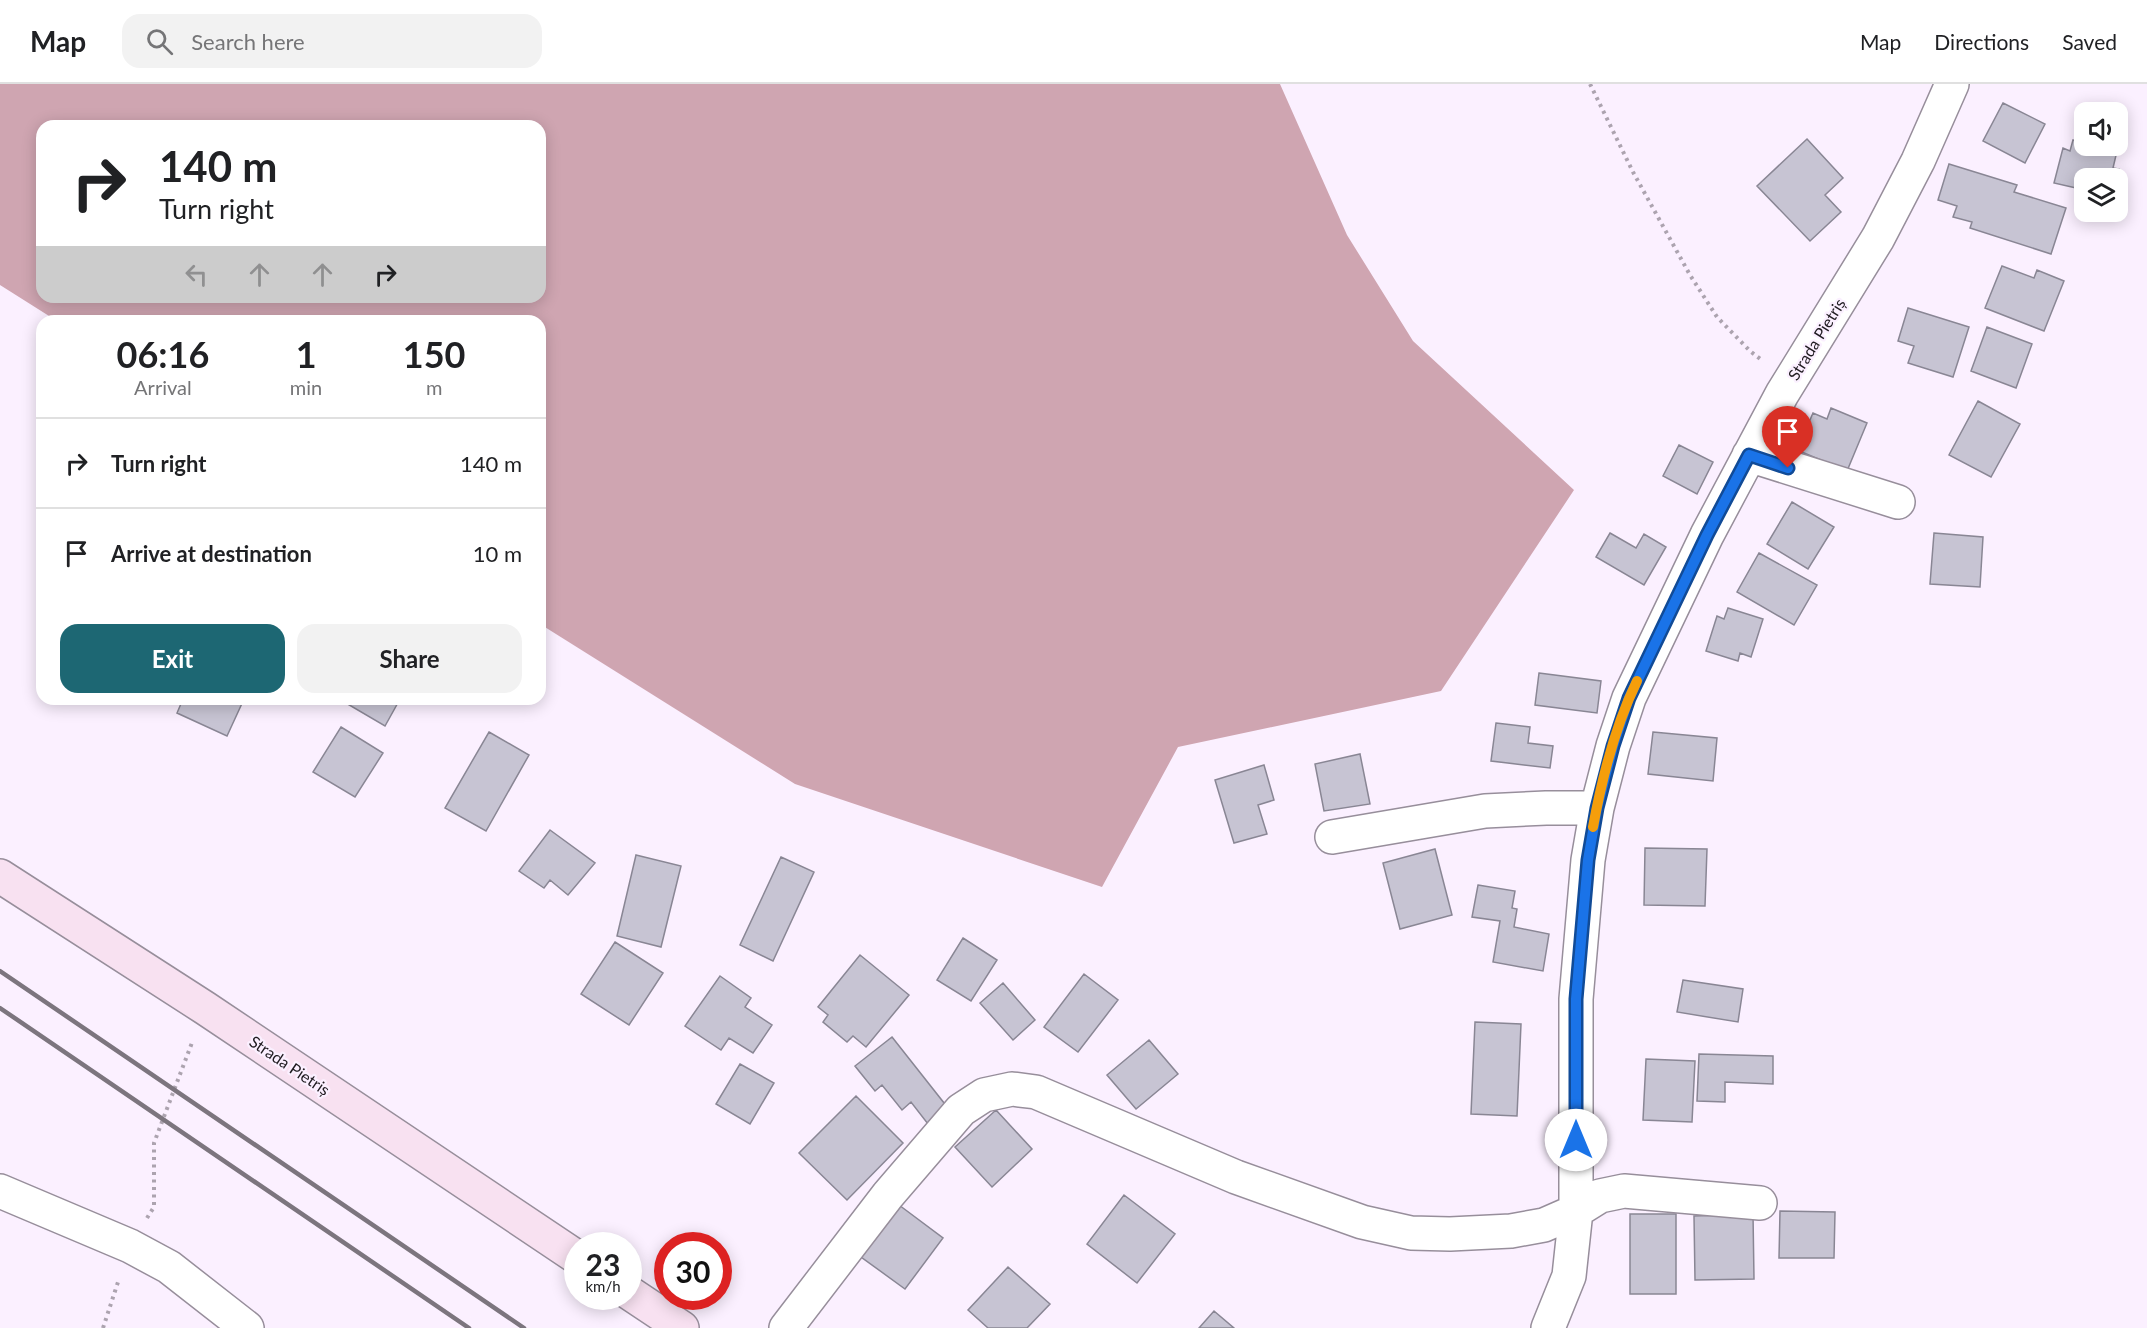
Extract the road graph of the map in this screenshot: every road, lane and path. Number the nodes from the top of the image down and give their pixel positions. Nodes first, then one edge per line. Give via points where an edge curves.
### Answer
1 (1590, 84) edge
2 (1952, 84) edge
3 (1790, 381) junction
4 (1749, 455) junction
5 (1898, 502) dead end
6 (1597, 808) junction
7 (1332, 837) dead end
8 (0, 876) edge
9 (205, 1008) junction
10 (0, 1191) edge
11 (1760, 1203) dead end
12 (1576, 1211) junction
13 (130, 1246) junction
14 (564, 1249) edge
15 (642, 1301) edge
16 (103, 1328) edge
17 (247, 1328) edge
18 (682, 1328) edge
19 (786, 1328) edge
20 (1548, 1328) edge

1 - 3 path via 1633,172 1717,316 1750,351
2 - 3 street, Strada Pietriș via 1878,238
3 - 4 street, Strada Pietriș
4 - 5 street
4 - 6 street, Strada Pietriș via 1629,698
6 - 7 street via 1485,811
6 - 12 street, Strada Pietriș via 1588,860 1576,999
8 - 9 main road, Strada Pietriș
9 - 13 path via 154,1143 154,1207
9 - 14 main road, Strada Pietriș
10 - 13 street
11 - 12 street via 1624,1191 1600,1196
12 - 19 street via 1544,1224 1511,1231 1411,1233 1362,1222 1236,1177 1035,1092 1012,1089 984,1095 962,1110 888,1195
12 - 20 street, Strada Pietriș via 1569,1276
13 - 16 path
13 - 17 street via 170,1267
15 - 18 main road

